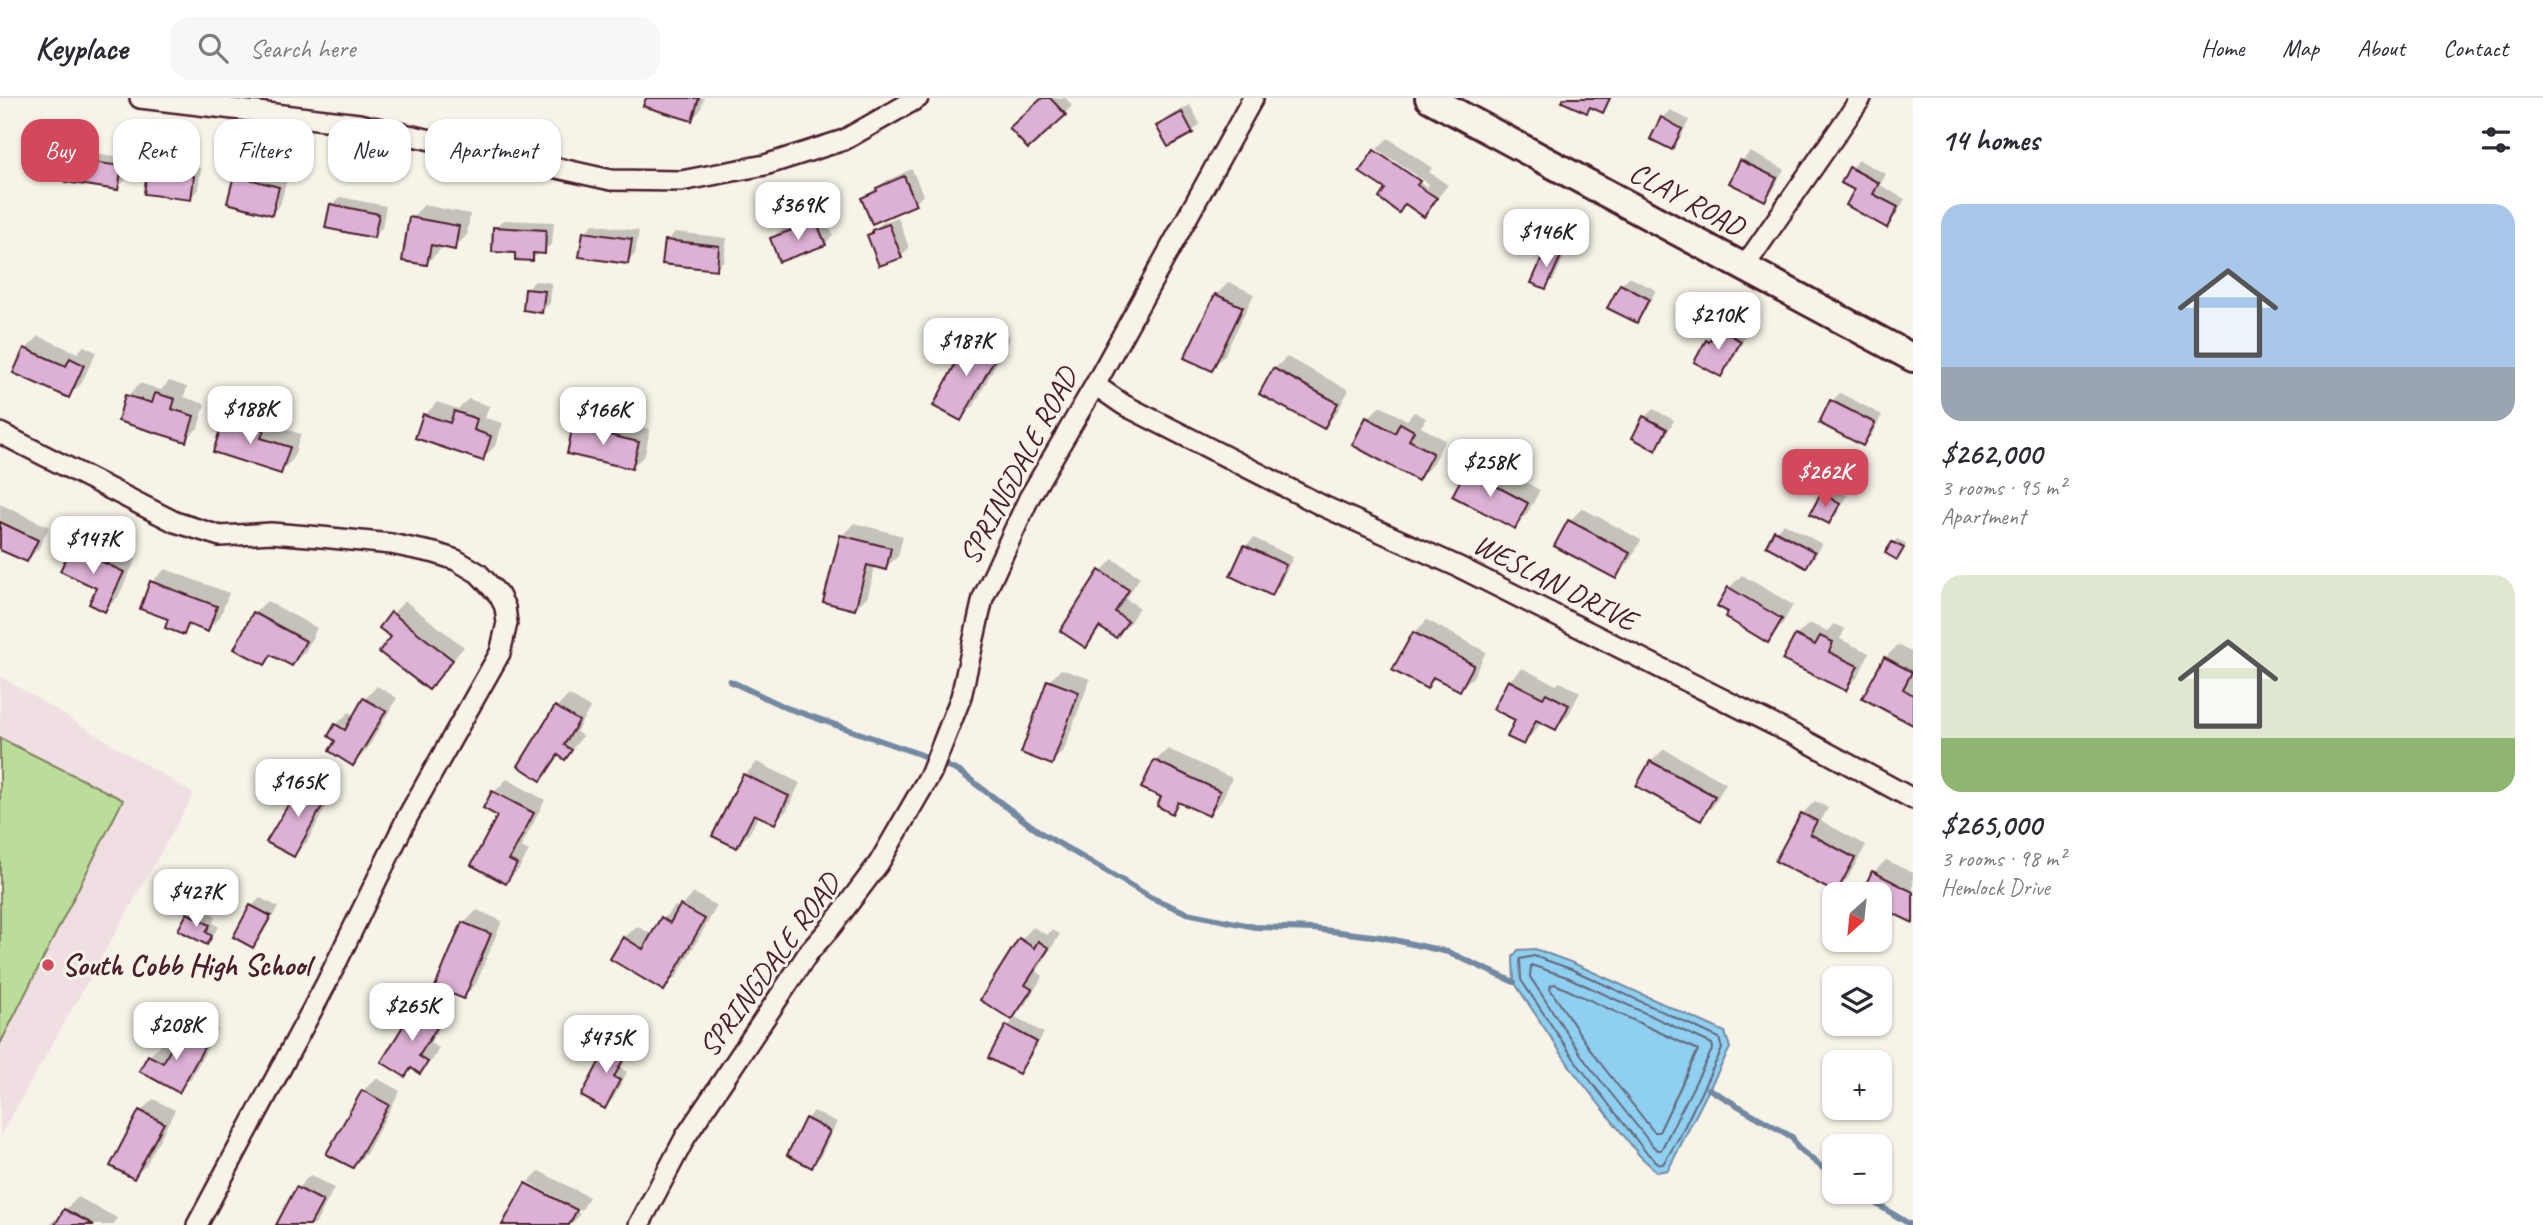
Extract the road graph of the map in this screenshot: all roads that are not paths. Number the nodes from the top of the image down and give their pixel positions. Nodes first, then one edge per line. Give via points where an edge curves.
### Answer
1 (140, 98) edge
2 (918, 98) edge
3 (1253, 98) edge
4 (1429, 98) edge
5 (1861, 98) edge
6 (1744, 267) junction
7 (1913, 358) edge
8 (1094, 385) junction
9 (0, 433) edge
10 (1913, 799) edge
11 (197, 1225) edge
12 (639, 1225) edge

1 - 2 street via 359,124 611,180 681,181 765,165 844,140
3 - 8 street, SPRINGDALE ROAD
4 - 6 street, CLAY ROAD
5 - 6 street
6 - 7 street, CLAY ROAD
8 - 10 street, WESLAN DRIVE via 1124,405 1323,506 1459,567
8 - 12 street, SPRINGDALE ROAD via 1029,498 983,598 961,697 931,773 879,863 809,952 686,1136
9 - 11 street via 175,522 220,536 271,533 391,544 456,561 478,573 505,607 507,622 500,653 408,816 326,984

